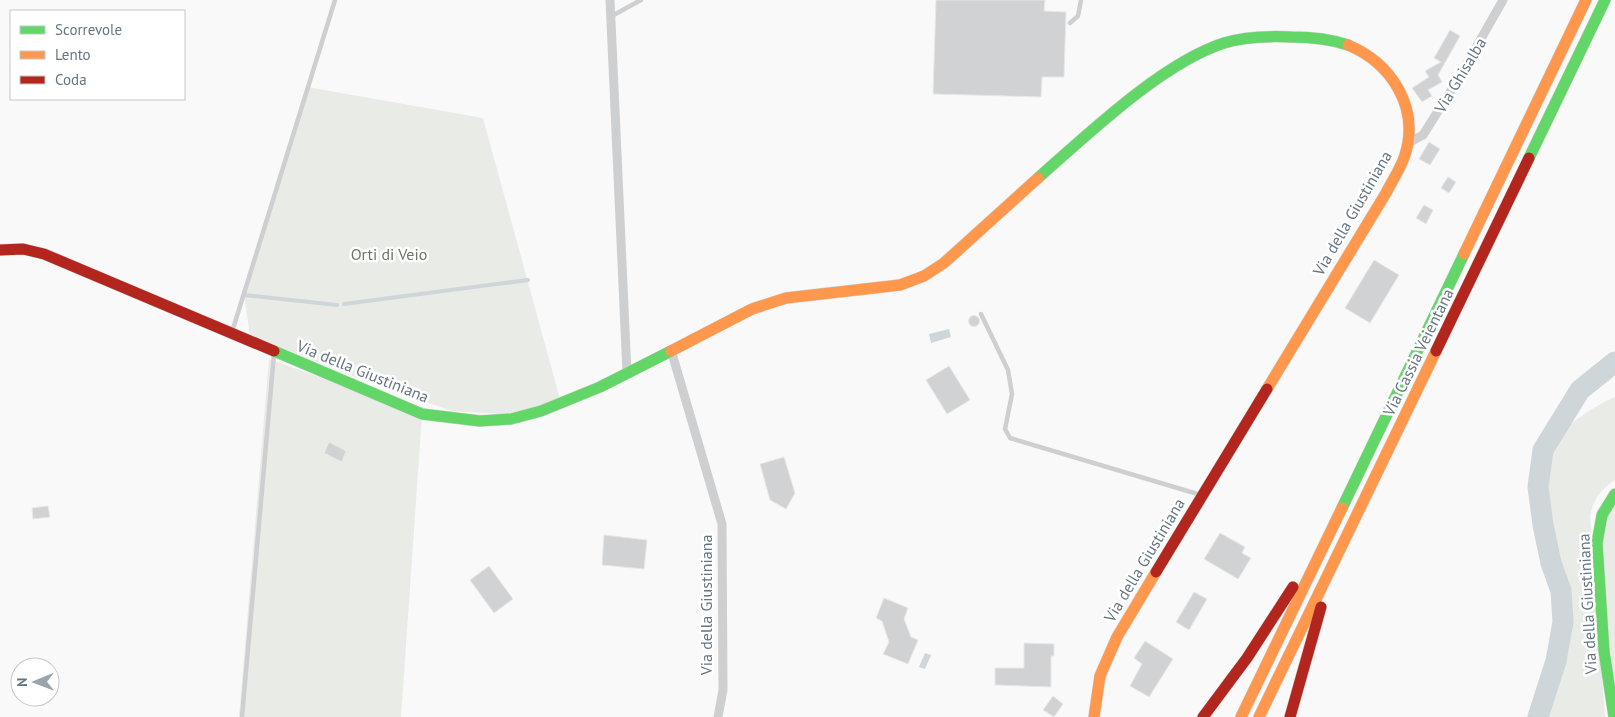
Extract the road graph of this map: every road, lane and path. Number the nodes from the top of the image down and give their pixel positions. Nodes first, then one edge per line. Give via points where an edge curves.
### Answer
1 (335, 0) edge
2 (610, 0) edge
3 (641, 0) edge
4 (1081, 0) edge
5 (1503, 0) edge
6 (1586, 0) edge
7 (1605, 0) edge
8 (609, 18) junction
9 (1070, 23) dead end
10 (1408, 143) junction
11 (0, 250) edge
12 (981, 314) dead end
13 (232, 333) junction
14 (671, 350) junction
15 (274, 352) junction
16 (627, 373) junction
17 (1615, 494) edge
18 (1202, 496) junction
19 (1327, 540) junction
20 (1334, 561) junction
21 (242, 717) edge
22 (718, 717) edge
23 (1094, 717) edge
24 (1203, 717) edge
25 (1241, 717) edge
26 (1259, 717) edge
27 (1290, 717) edge
28 (1614, 717) edge

1 - 13 lane
2 - 8 street
3 - 8 lane
4 - 9 lane via 1078,16
5 - 10 street, Via Ghisalba via 1423,135
6 - 19 main road, Via Cassia Veientana
7 - 20 main road, Via Cassia Veientana
8 - 16 street
10 - 14 main road, Via della Giustiniana via 1408,118 1402,95 1391,75 1367,54 1344,43 1320,38 1276,36 1233,40 1202,52 1140,92 1076,144 944,263 924,276 900,285 786,298 752,309
10 - 18 main road, Via della Giustiniana via 1386,194
11 - 13 main road, Via della Giustiniana via 44,254
12 - 18 lane via 1008,370 1012,394 1005,430 1010,438
13 - 15 main road, Via della Giustiniana
14 - 16 main road, Via della Giustiniana
14 - 22 street, Via della Giustiniana via 722,524 723,690
15 - 16 main road, Via della Giustiniana via 422,414 455,420 511,419 555,406
15 - 21 lane
17 - 28 main road, Via della Giustiniana via 1602,515 1597,543 1604,651
18 - 23 main road, Via della Giustiniana via 1114,642 1098,684
19 - 24 main road
19 - 25 main road, Via Cassia Veientana
20 - 26 main road, Via Cassia Veientana
20 - 27 main road

